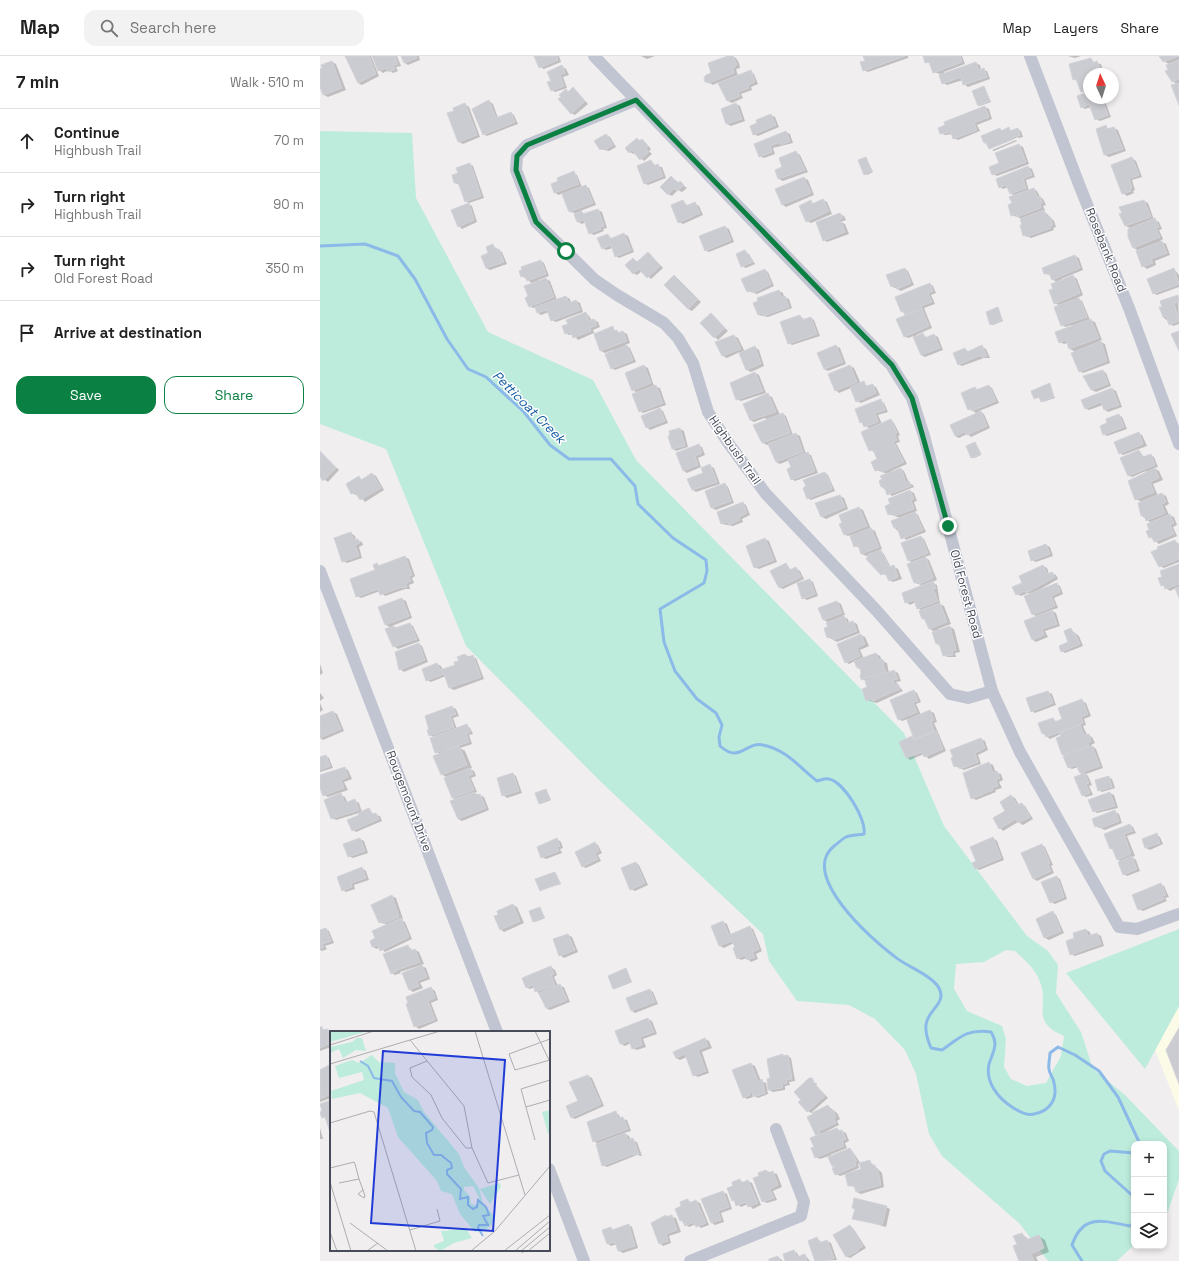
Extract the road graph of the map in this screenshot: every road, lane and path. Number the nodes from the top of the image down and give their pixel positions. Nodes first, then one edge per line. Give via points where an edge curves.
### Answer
1 (594, 56) edge
2 (1030, 56) edge
3 (636, 100) junction
4 (1179, 444) edge
5 (320, 571) edge
6 (992, 691) junction
7 (1179, 914) edge
8 (497, 1031) edge
9 (776, 1129) dead end
10 (550, 1172) edge
11 (584, 1261) edge
12 (690, 1261) edge

1 - 3 street, Old Forest Road
2 - 4 street, Rosebank Road via 1130,308
3 - 6 street, Old Forest Road via 892,365 912,398
3 - 6 street, Highbush Trail via 527,145 517,156 516,170 536,222 595,280 664,323 678,338 693,363 708,412 766,494 876,610 950,694 968,698
5 - 8 street, Rougemount Drive
6 - 7 street, Old Forest Road via 1020,752 1119,927 1137,929
9 - 12 street via 804,1202 801,1216
10 - 11 street

